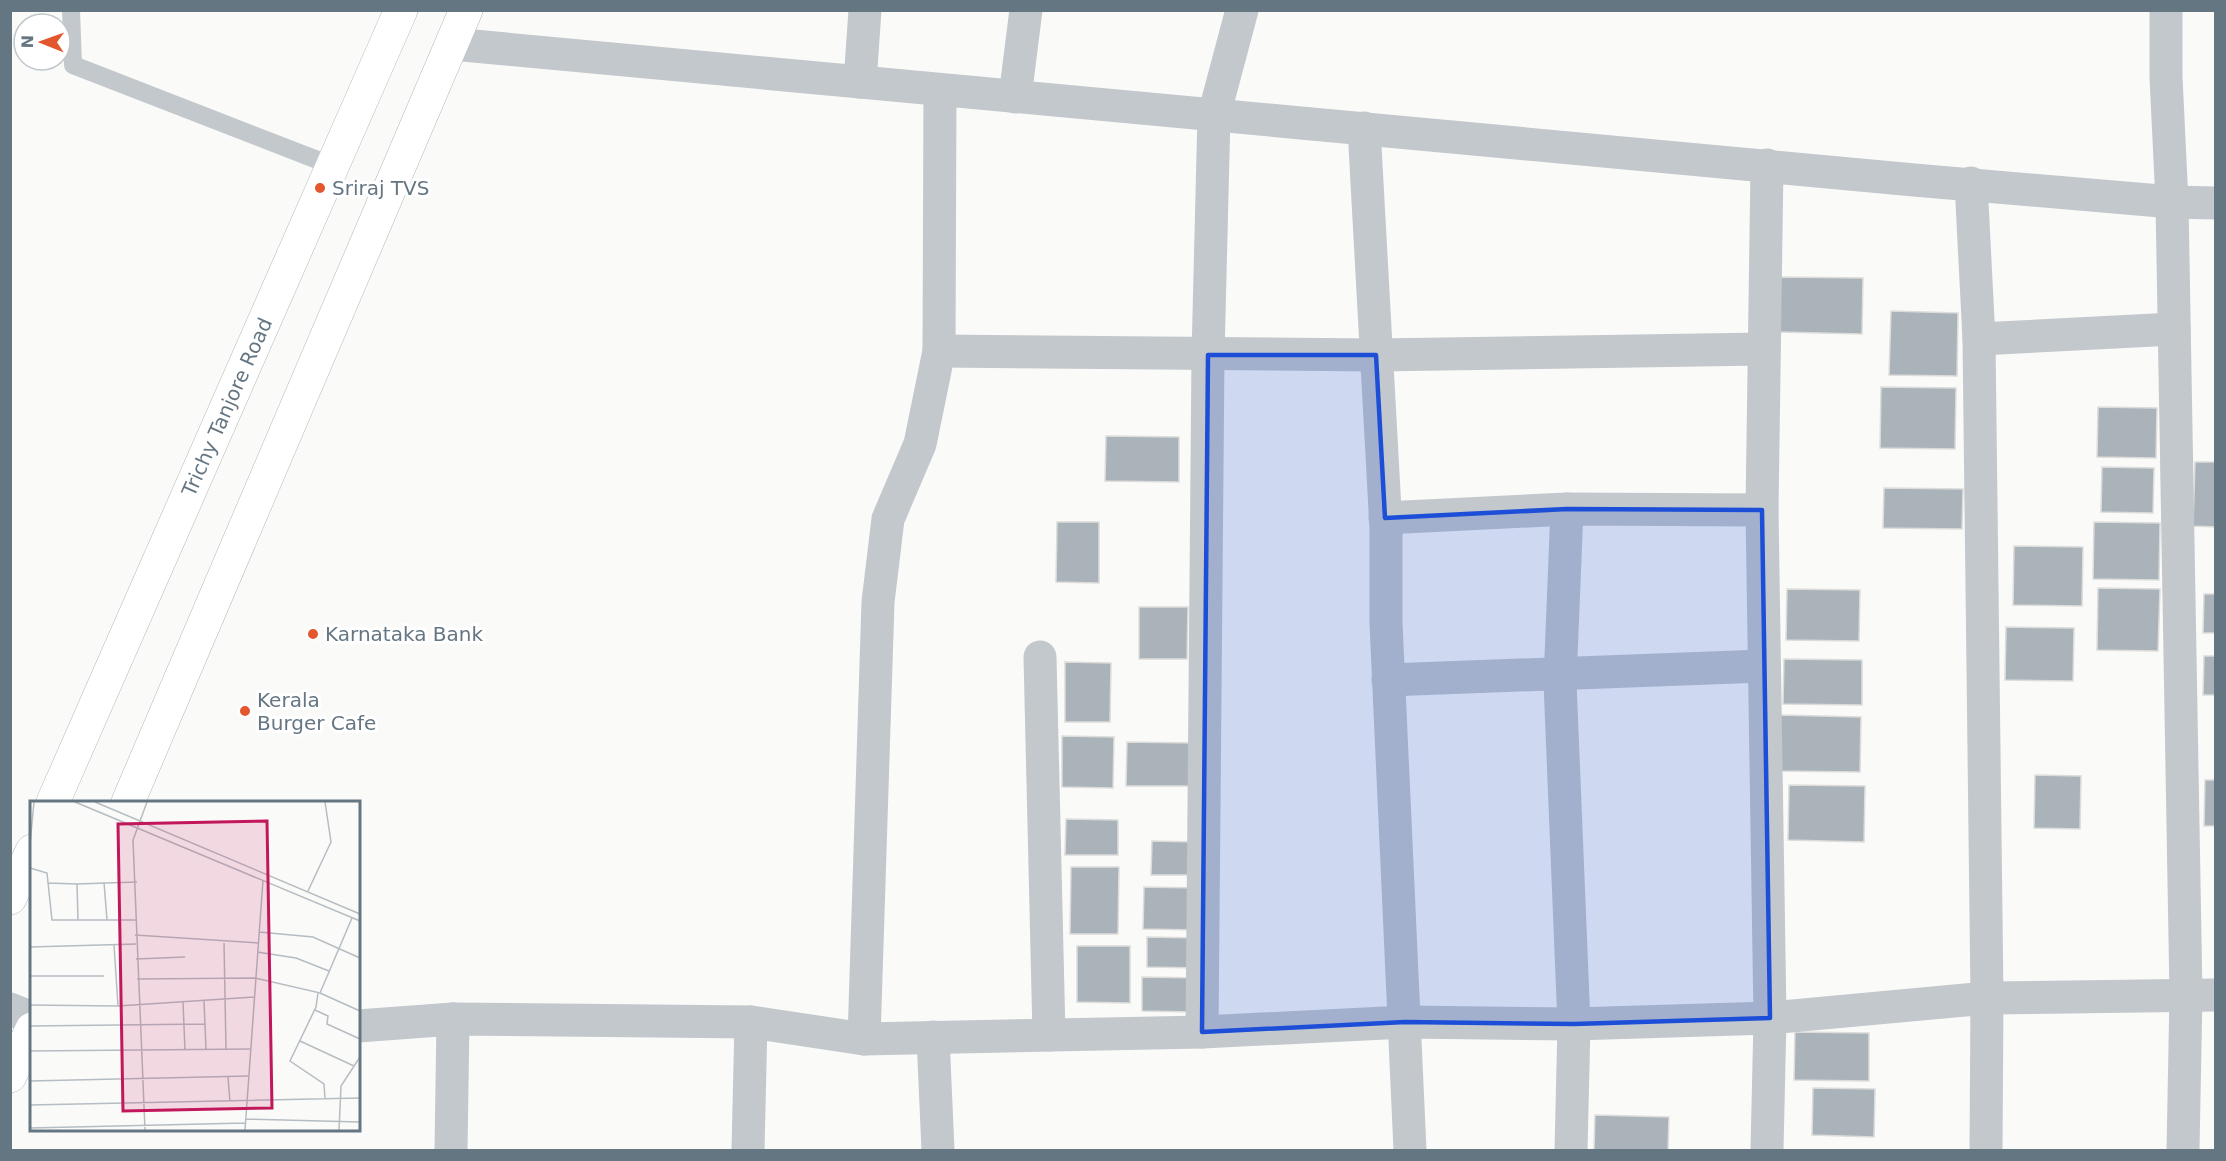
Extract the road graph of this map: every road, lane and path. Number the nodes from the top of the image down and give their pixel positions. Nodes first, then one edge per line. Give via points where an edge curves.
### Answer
1 (71, 10) edge
2 (401, 10) edge
3 (466, 10) edge
4 (865, 10) edge
5 (1026, 10) edge
6 (1242, 10) edge
7 (2166, 10) edge
8 (452, 44) junction
9 (860, 82) junction
10 (940, 90) junction
11 (1015, 97) junction
12 (1214, 115) junction
13 (1364, 128) junction
14 (1767, 165) junction
15 (333, 166) junction
16 (1942, 181) junction
17 (2172, 202) junction
18 (2216, 203) edge
19 (2174, 329) junction
20 (1978, 339) junction
21 (1764, 350) junction
22 (939, 351) junction
23 (1208, 355) junction
24 (1376, 355) junction
25 (1568, 508) junction
26 (1762, 510) junction
27 (1385, 518) junction
28 (1040, 657) dead end
29 (1763, 666) junction
30 (1561, 674) junction
31 (1388, 680) junction
32 (53, 801) edge
33 (128, 801) edge
34 (30, 855) edge
35 (10, 898) edge
36 (2201, 995) edge
37 (1988, 998) junction
38 (10, 1009) edge
39 (30, 1017) edge
40 (1770, 1018) junction
41 (453, 1019) junction
42 (751, 1022) junction
43 (1405, 1022) junction
44 (1574, 1024) junction
45 (360, 1026) edge
46 (1202, 1032) junction
47 (30, 1033) edge
48 (1049, 1035) junction
49 (933, 1037) junction
50 (864, 1039) junction
51 (10, 1076) edge
52 (451, 1150) edge
53 (748, 1150) edge
54 (938, 1150) edge
55 (1410, 1150) edge
56 (1572, 1150) edge
57 (1767, 1150) edge
58 (1986, 1150) edge
59 (2183, 1150) edge

1 - 15 lane via 73,65
2 - 15 highway, Trichy Tanjore Road
3 - 8 highway
4 - 9 street
5 - 11 street
6 - 12 street
7 - 17 street
8 - 9 street
8 - 33 highway
9 - 10 street
10 - 11 street
10 - 22 street
11 - 12 street
12 - 13 street
12 - 23 street
13 - 14 street
13 - 24 street
14 - 16 street
14 - 21 street
15 - 32 highway, Trichy Tanjore Road
16 - 17 street
16 - 20 street
17 - 18 street
17 - 19 street
19 - 20 street
19 - 36 street
20 - 37 street
21 - 24 street
21 - 26 street
22 - 23 street
22 - 50 street via 920,444 888,519 878,602
23 - 24 street
23 - 46 street
24 - 27 street
25 - 26 street
25 - 27 street
25 - 30 street
26 - 29 street
27 - 31 street
28 - 48 street
29 - 30 street
29 - 40 street
30 - 31 street
30 - 44 street
31 - 43 street
34 - 35 highway
36 - 37 street
36 - 59 street
37 - 40 street
37 - 58 street
38 - 39 street
40 - 44 street
40 - 57 street
41 - 42 street
41 - 45 street
41 - 52 street
42 - 50 street
42 - 53 street
43 - 44 street
43 - 46 street
43 - 55 street
44 - 56 street
46 - 48 street
47 - 51 highway
48 - 49 street
49 - 50 street
49 - 54 street

